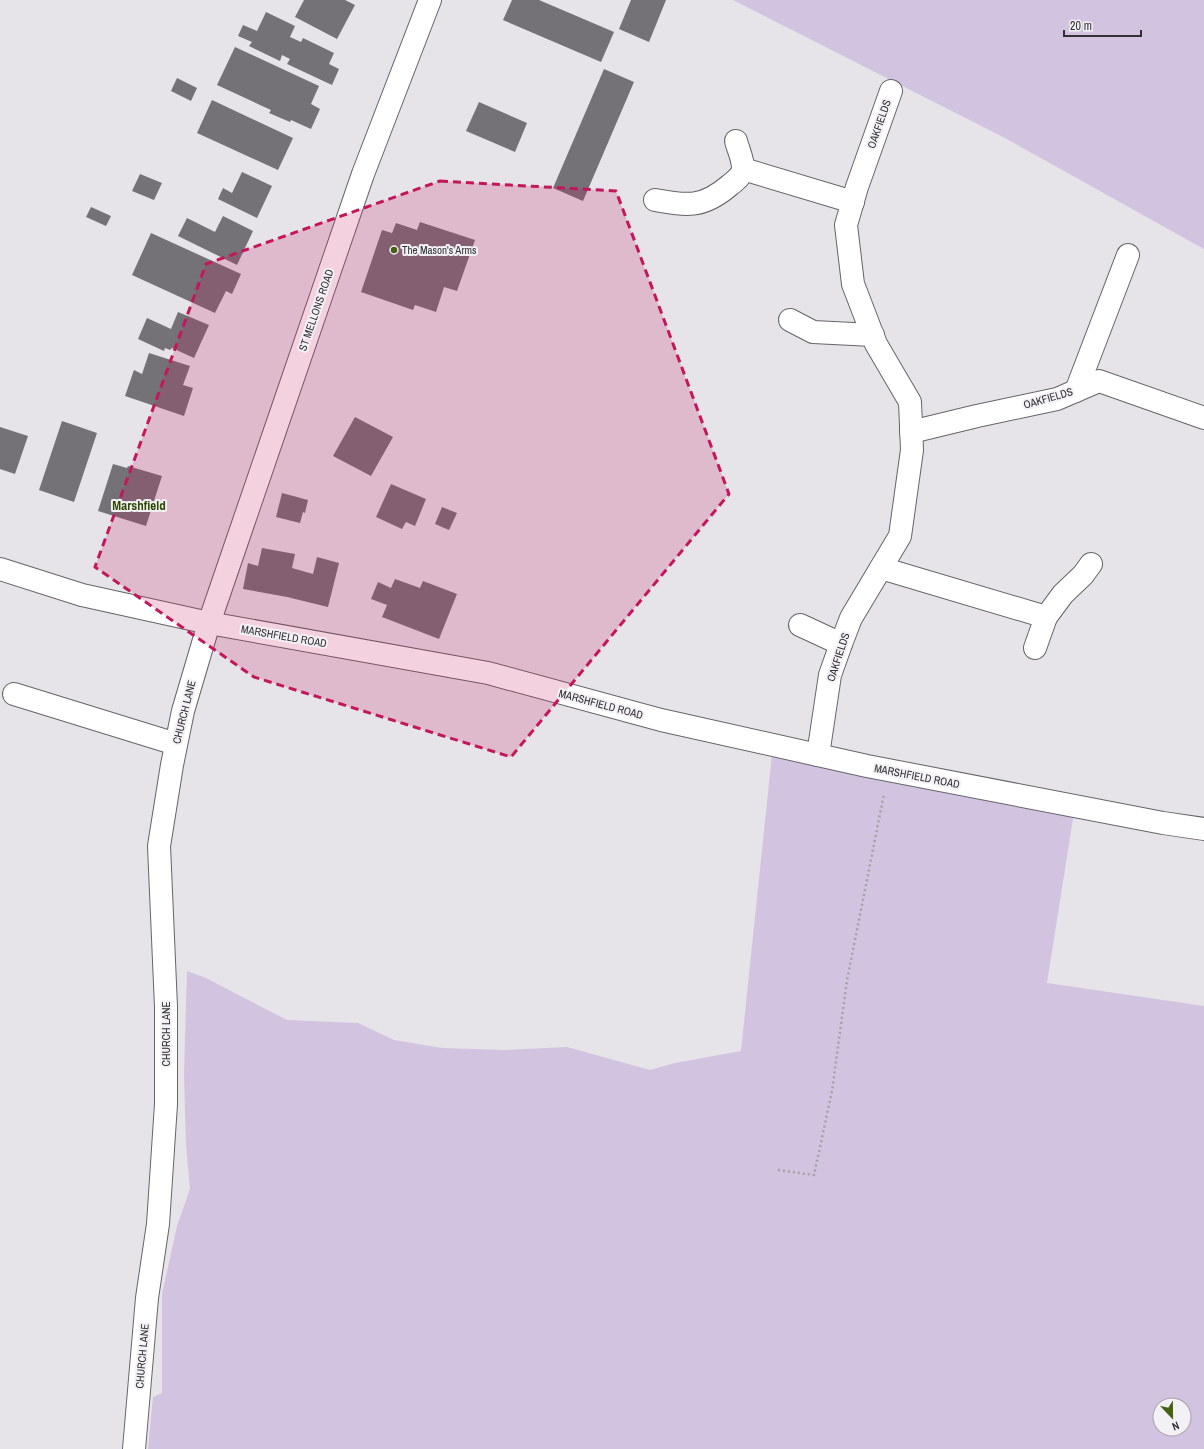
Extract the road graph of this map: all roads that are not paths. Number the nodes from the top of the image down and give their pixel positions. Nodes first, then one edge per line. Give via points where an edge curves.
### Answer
1 (430, 0) edge
2 (891, 92) dead end
3 (736, 140) dead end
4 (743, 169) junction
5 (655, 200) dead end
6 (852, 202) junction
7 (1128, 255) dead end
8 (790, 320) dead end
9 (873, 335) junction
10 (1076, 391) junction
11 (1204, 418) edge
12 (911, 432) junction
13 (1091, 564) dead end
14 (881, 568) junction
15 (0, 569) edge
16 (1046, 617) junction
17 (209, 623) junction
18 (800, 625) dead end
19 (841, 644) junction
20 (1035, 648) dead end
21 (14, 694) dead end
22 (176, 744) junction
23 (818, 755) junction
24 (1204, 829) edge
25 (134, 1449) edge

1 - 17 street, ST MELLONS ROAD via 363,174
2 - 6 street, OAKFIELDS
3 - 4 street
4 - 5 street via 739,178 717,196 697,203 680,205
4 - 6 street
6 - 9 street, OAKFIELDS via 846,225 853,284
7 - 10 street
8 - 9 street via 813,332
9 - 12 street, OAKFIELDS via 910,402
10 - 11 street, OAKFIELDS via 1099,381
10 - 12 street, OAKFIELDS via 1057,398
12 - 14 street, OAKFIELDS via 912,450 900,536
13 - 16 street
14 - 16 street
14 - 19 street, OAKFIELDS via 851,618
15 - 17 street, MARSHFIELD ROAD via 82,595
16 - 20 street
17 - 22 street, CHURCH LANE
17 - 23 street, MARSHFIELD ROAD via 488,673 661,720
18 - 19 street
19 - 23 street, OAKFIELDS via 830,675
21 - 22 street
22 - 25 street, CHURCH LANE via 159,846 166,1007 166,1104 158,1224 147,1298
23 - 24 street, MARSHFIELD ROAD

